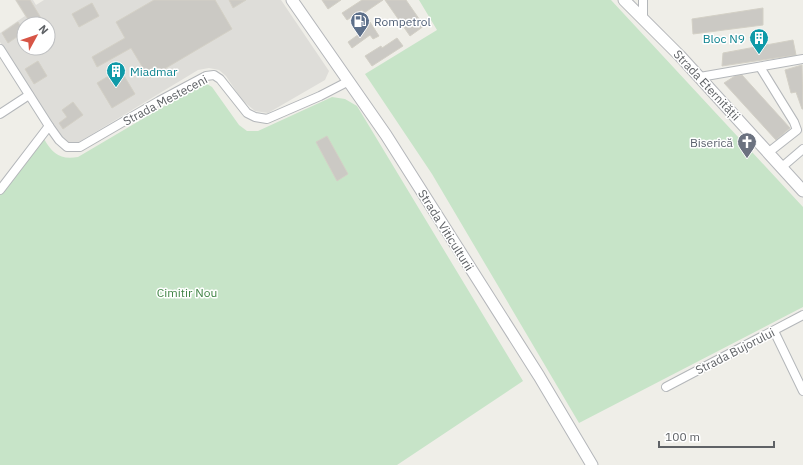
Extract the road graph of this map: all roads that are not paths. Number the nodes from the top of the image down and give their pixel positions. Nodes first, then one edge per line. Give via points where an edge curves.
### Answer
1 (292, 0) edge
2 (624, 0) edge
3 (643, 0) edge
4 (642, 19) junction
5 (0, 49) edge
6 (803, 59) edge
7 (760, 67) junction
8 (700, 77) junction
9 (349, 81) junction
10 (29, 95) junction
11 (0, 114) edge
12 (49, 126) junction
13 (800, 130) edge
14 (803, 149) edge
15 (768, 152) junction
16 (782, 167) junction
17 (0, 190) edge
18 (803, 191) edge
19 (803, 315) edge
20 (774, 332) junction
21 (666, 387) dead end
22 (803, 391) edge
23 (592, 465) edge

1 - 9 main road, Strada Viticulturii
2 - 4 main road, Strada Eternității
3 - 4 street
4 - 8 main road, Strada Eternității
5 - 10 street, Strada Mesteceni
6 - 7 street
7 - 8 street
7 - 13 street
8 - 15 main road, Strada Eternității
9 - 12 street, Strada Mesteceni via 267,119 255,118 247,113 220,80 214,75 206,76 159,100 80,147 67,147
9 - 23 main road, Strada Viticulturii via 386,135
10 - 11 street
10 - 12 street, Strada Mesteceni
12 - 17 street
13 - 15 street
14 - 16 street
15 - 16 main road, Strada Eternității
16 - 18 main road, Strada Eternității
19 - 20 street, Strada Bujorului
20 - 21 street, Strada Bujorului
20 - 22 street

